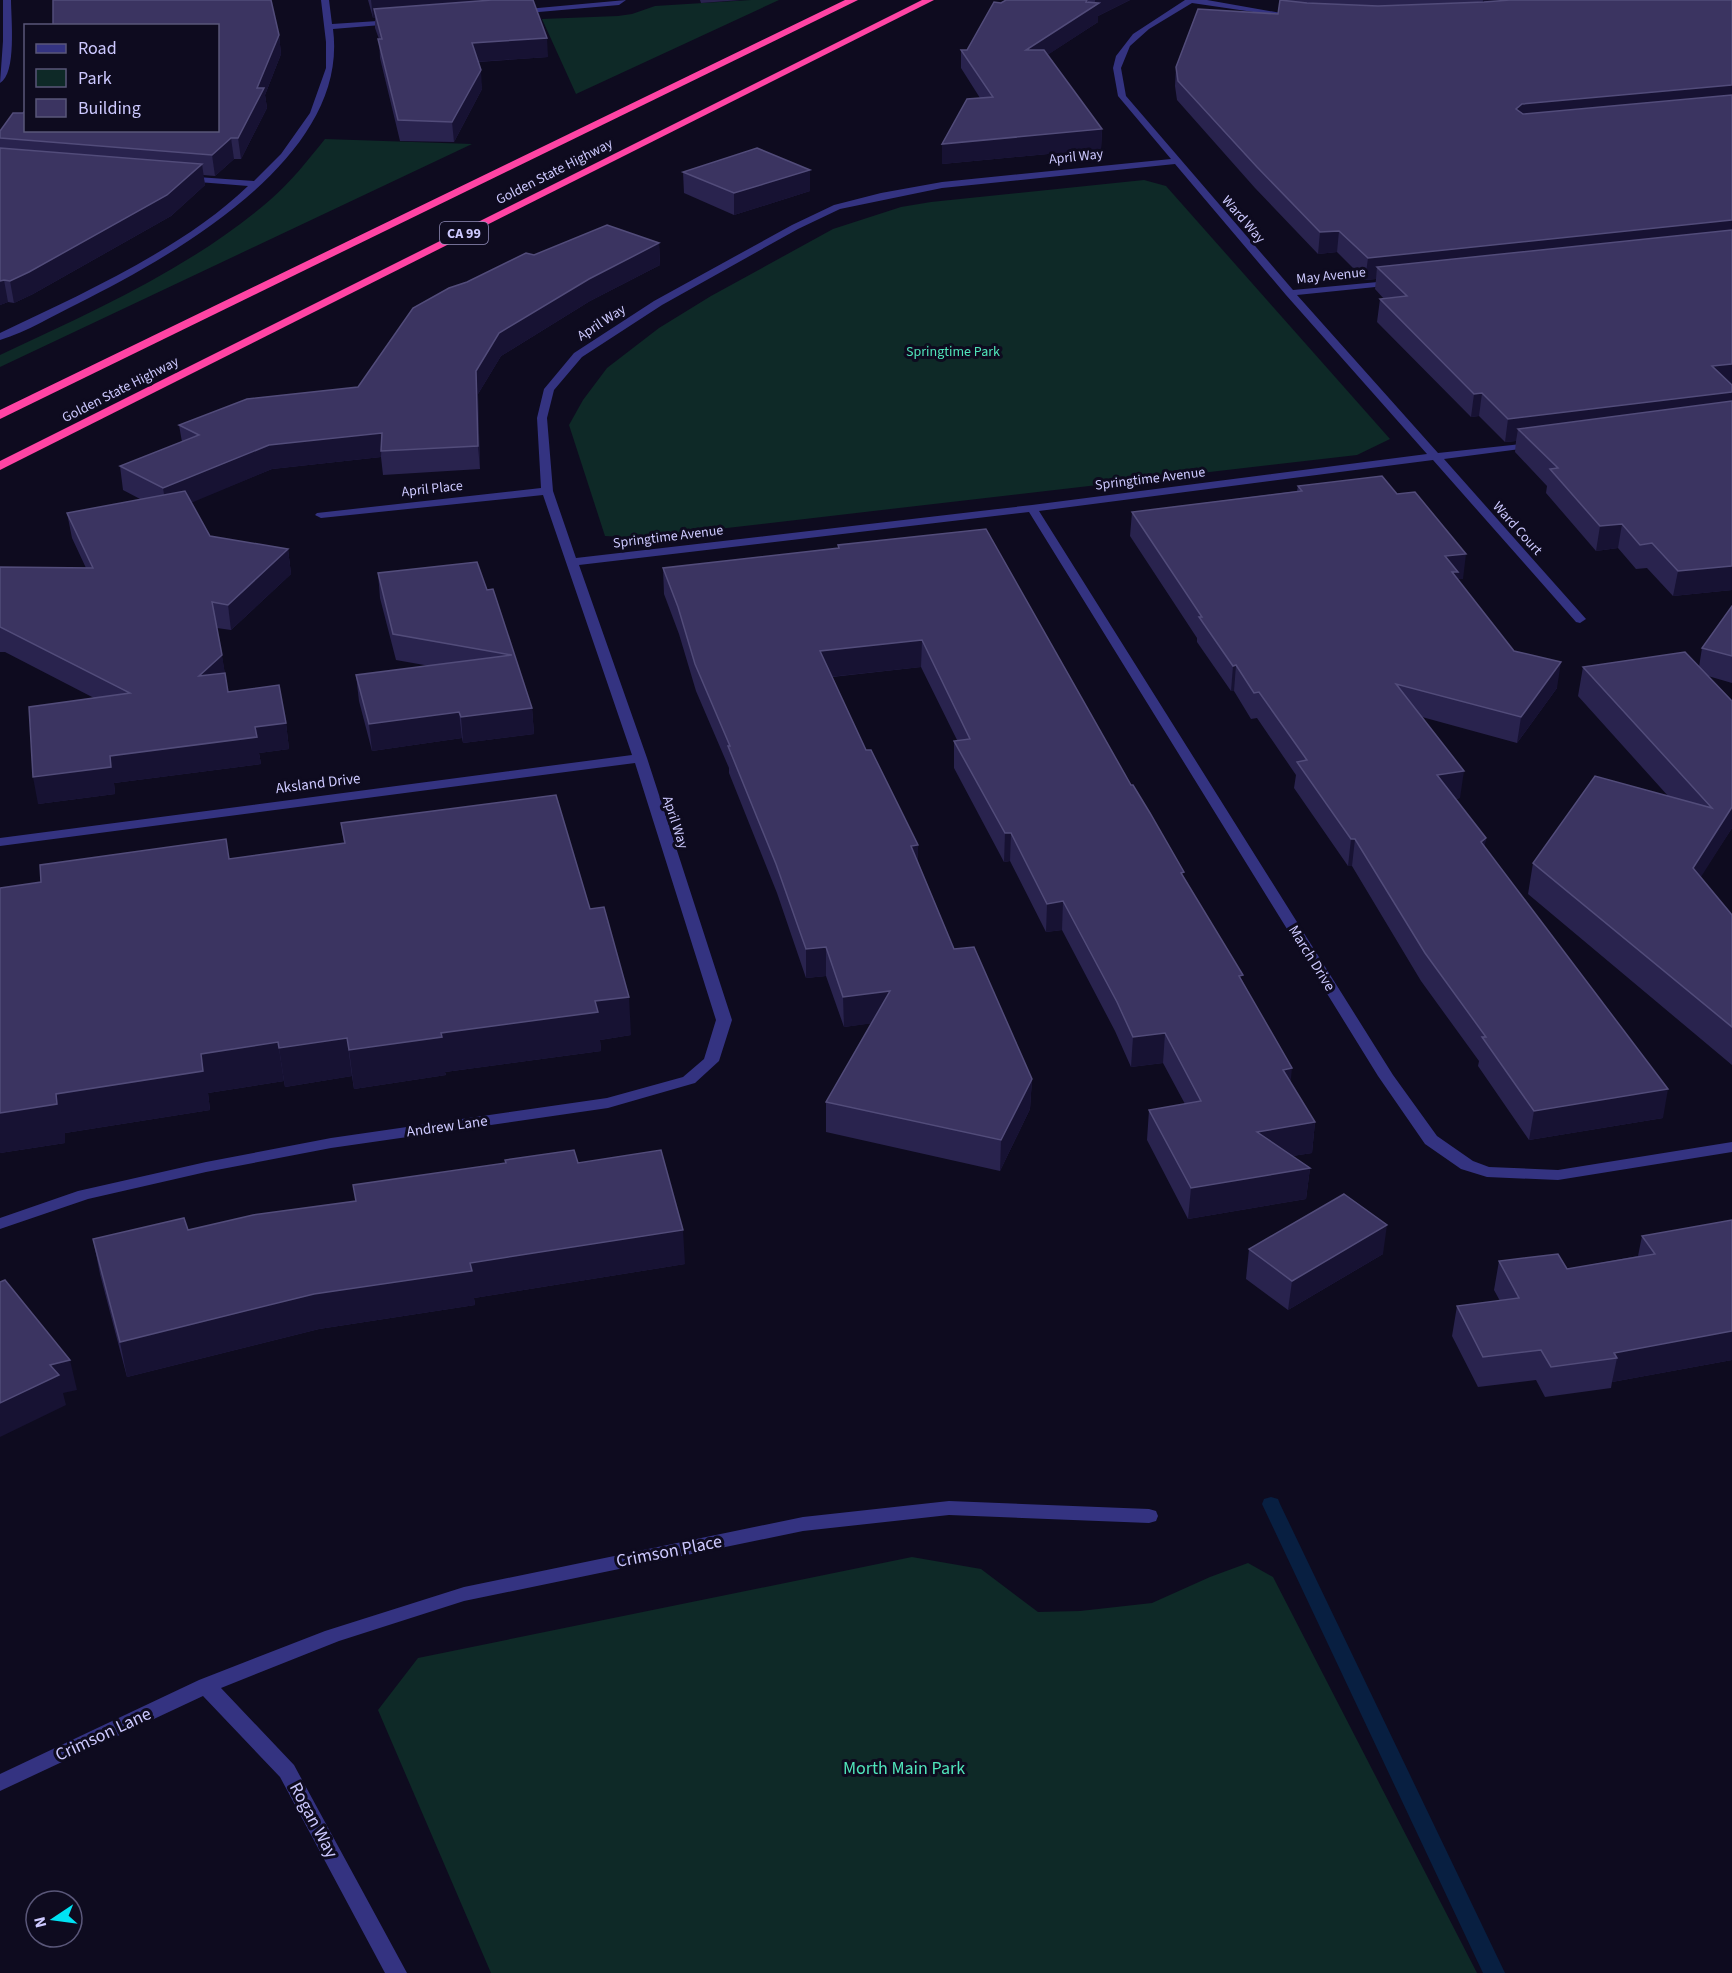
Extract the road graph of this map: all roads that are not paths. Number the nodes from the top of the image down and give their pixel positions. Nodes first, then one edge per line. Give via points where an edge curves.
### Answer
1 (7, 0) edge
2 (325, 0) edge
3 (622, 0) edge
4 (853, 0) edge
5 (929, 0) edge
6 (1191, 0) edge
7 (507, 13) edge
8 (1309, 18) edge
9 (399, 21) edge
10 (327, 27) junction
11 (0, 80) edge
12 (1176, 161) junction
13 (176, 177) edge
14 (258, 184) junction
15 (1406, 280) edge
16 (1290, 293) junction
17 (0, 337) edge
18 (0, 415) edge
19 (1554, 442) edge
20 (1435, 458) junction
21 (0, 466) edge
22 (547, 491) junction
23 (1032, 508) junction
24 (321, 514) dead end
25 (572, 562) junction
26 (1580, 619) dead end
27 (640, 758) junction
28 (0, 842) edge
29 (681, 887) joint
30 (1732, 1147) edge
31 (0, 1224) edge
32 (1149, 1516) dead end
33 (206, 1686) junction
34 (0, 1783) edge
35 (396, 1973) edge

1 - 11 street via 7,47
2 - 10 street
3 - 7 street via 590,7
4 - 18 highway, Golden State Highway / CA 99
5 - 21 highway, Golden State Highway / CA 99
6 - 8 street
6 - 12 street, Ward Way via 1141,31 1126,47 1117,68 1122,96
9 - 10 street
10 - 14 street via 332,48 330,70 314,114
12 - 16 street, Ward Way
12 - 22 street, April Way via 996,179 880,196 837,207 795,227 658,303 578,355 549,389 542,418
13 - 14 street
14 - 17 street via 221,214 145,264
15 - 16 street, May Avenue
16 - 20 street, Ward Way
19 - 20 street, Springtime Avenue
20 - 23 street, Springtime Avenue
20 - 26 street, Ward Court
22 - 24 street, April Place
22 - 25 street, April Way
23 - 25 street, Springtime Avenue
23 - 30 street, March Drive via 1386,1076 1431,1140 1467,1165 1487,1172 1558,1175
25 - 27 street, April Way
27 - 28 street, Aksland Drive
27 - 29 street, April Way
29 - 31 street, Andrew Lane via 724,1020 711,1061 689,1080 608,1103 330,1143 206,1167 84,1195
32 - 33 street, Crimson Place via 950,1508 803,1524 464,1594 332,1636
33 - 34 street, Crimson Lane
33 - 35 street, Rogan Way via 287,1771

